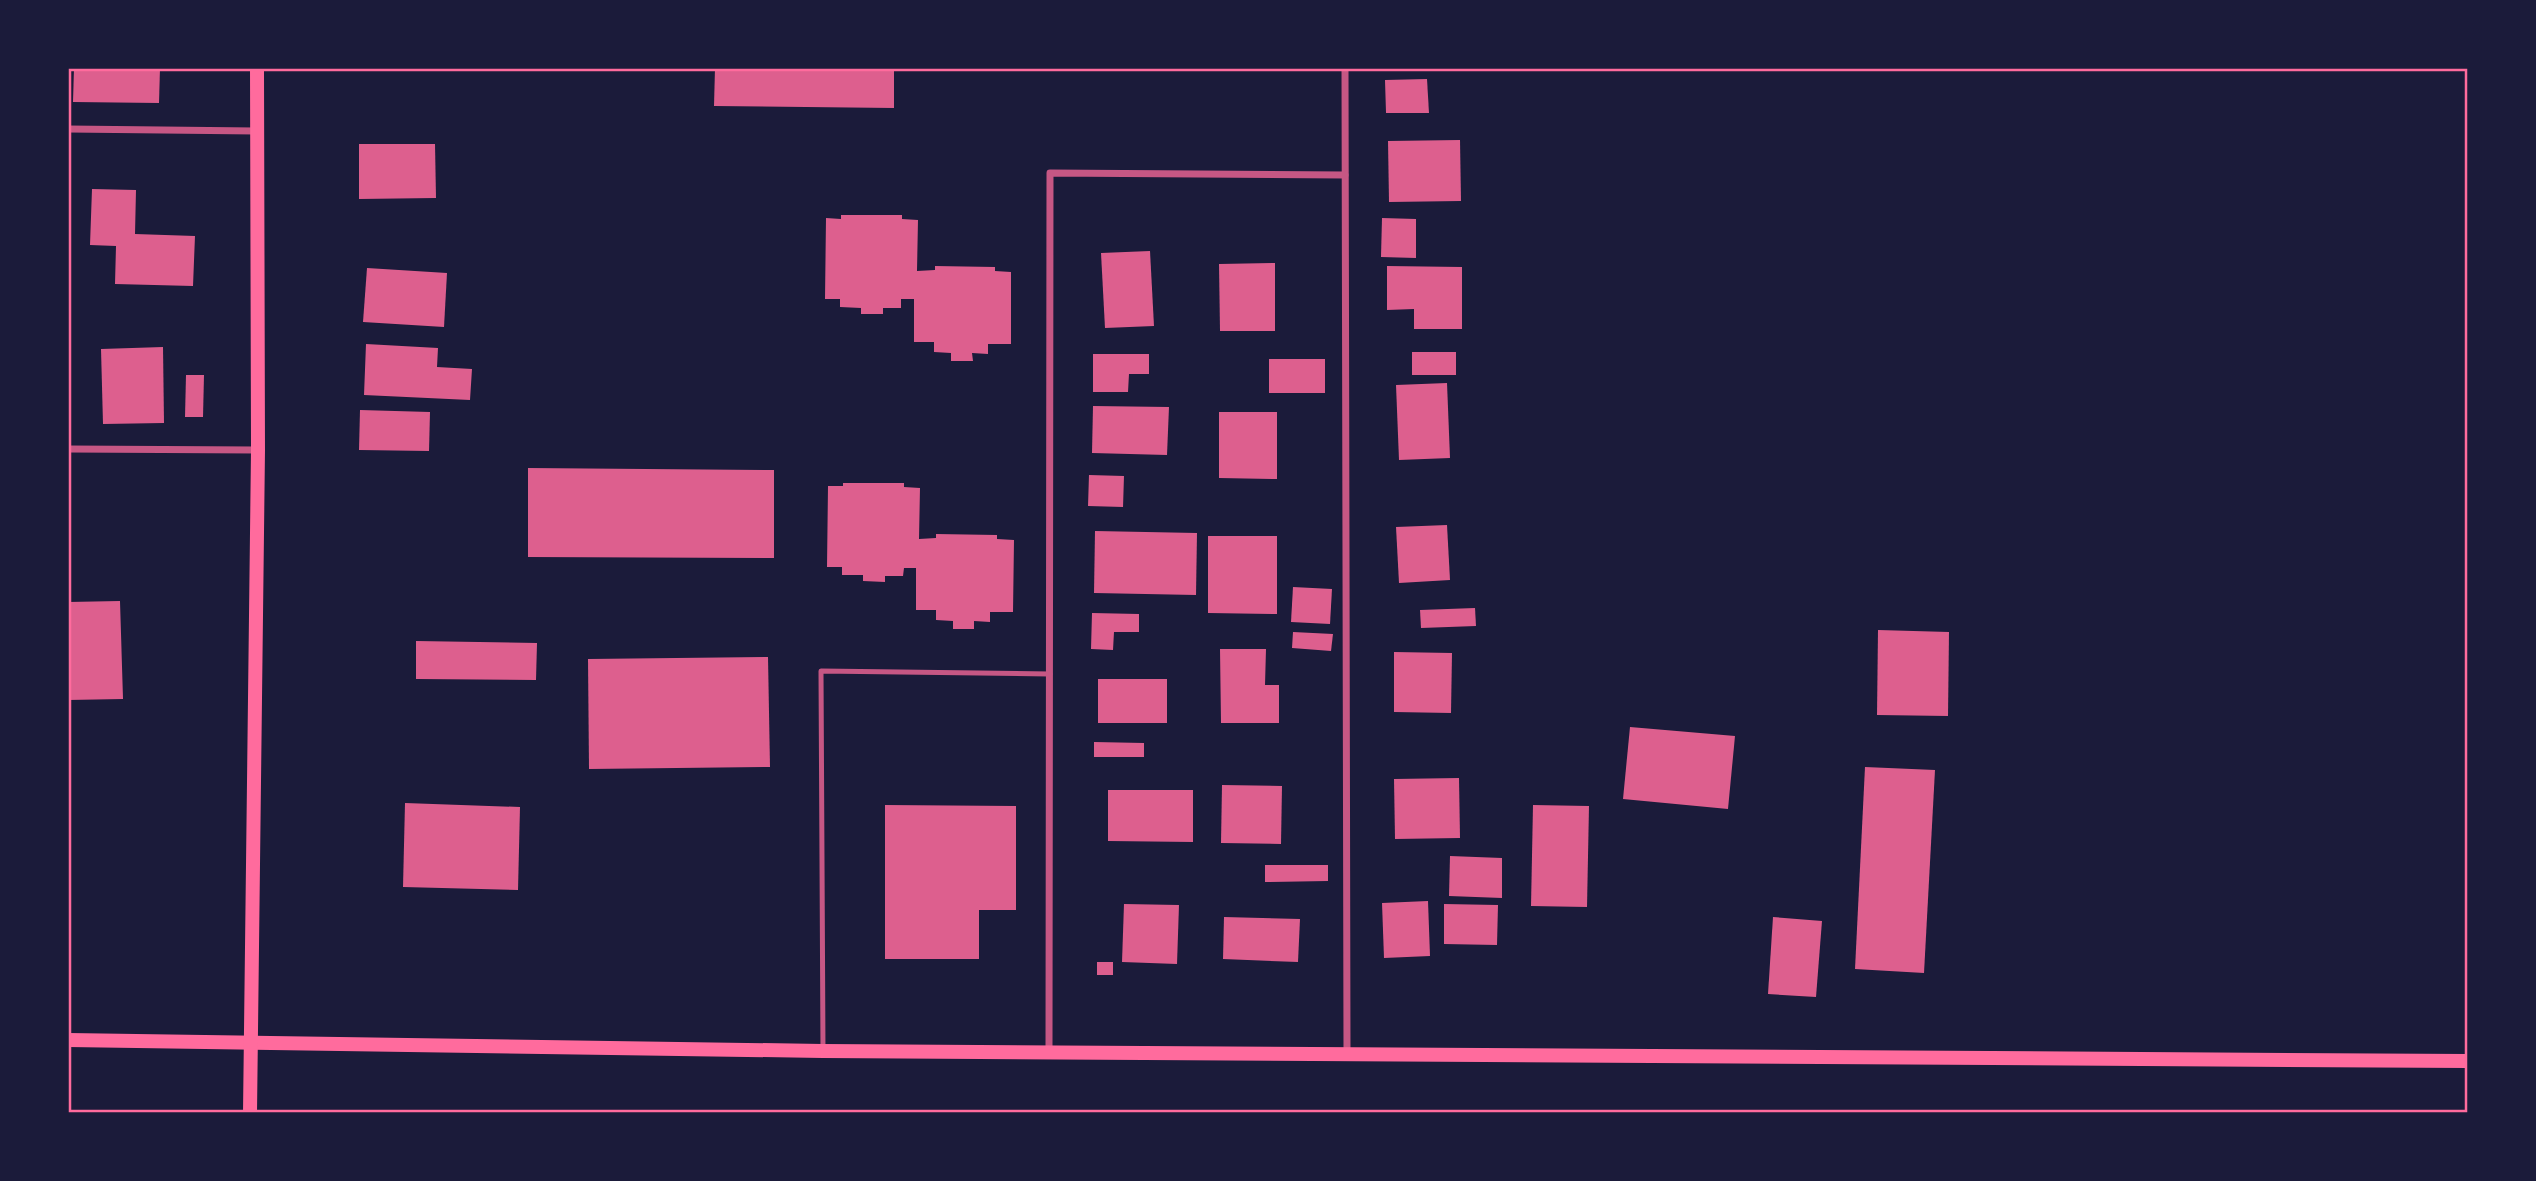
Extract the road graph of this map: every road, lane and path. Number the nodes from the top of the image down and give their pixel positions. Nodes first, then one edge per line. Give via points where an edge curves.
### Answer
1 (257, 68) edge
2 (1345, 68) edge
3 (68, 129) edge
4 (257, 131) junction
5 (1345, 176) junction
6 (68, 449) edge
7 (258, 450) junction
8 (1050, 674) junction
9 (68, 1040) edge
10 (250, 1042) junction
11 (823, 1051) junction
12 (1049, 1051) junction
13 (1347, 1054) junction
14 (2468, 1061) edge
15 (250, 1113) edge

1 - 4 main road
2 - 5 street
3 - 4 street
4 - 7 main road
5 - 8 street via 1050,173
5 - 13 street
6 - 7 street
7 - 10 main road
8 - 11 lane via 821,671
8 - 12 street
9 - 10 main road
10 - 11 main road
10 - 15 main road
11 - 12 main road
12 - 13 main road
13 - 14 main road

